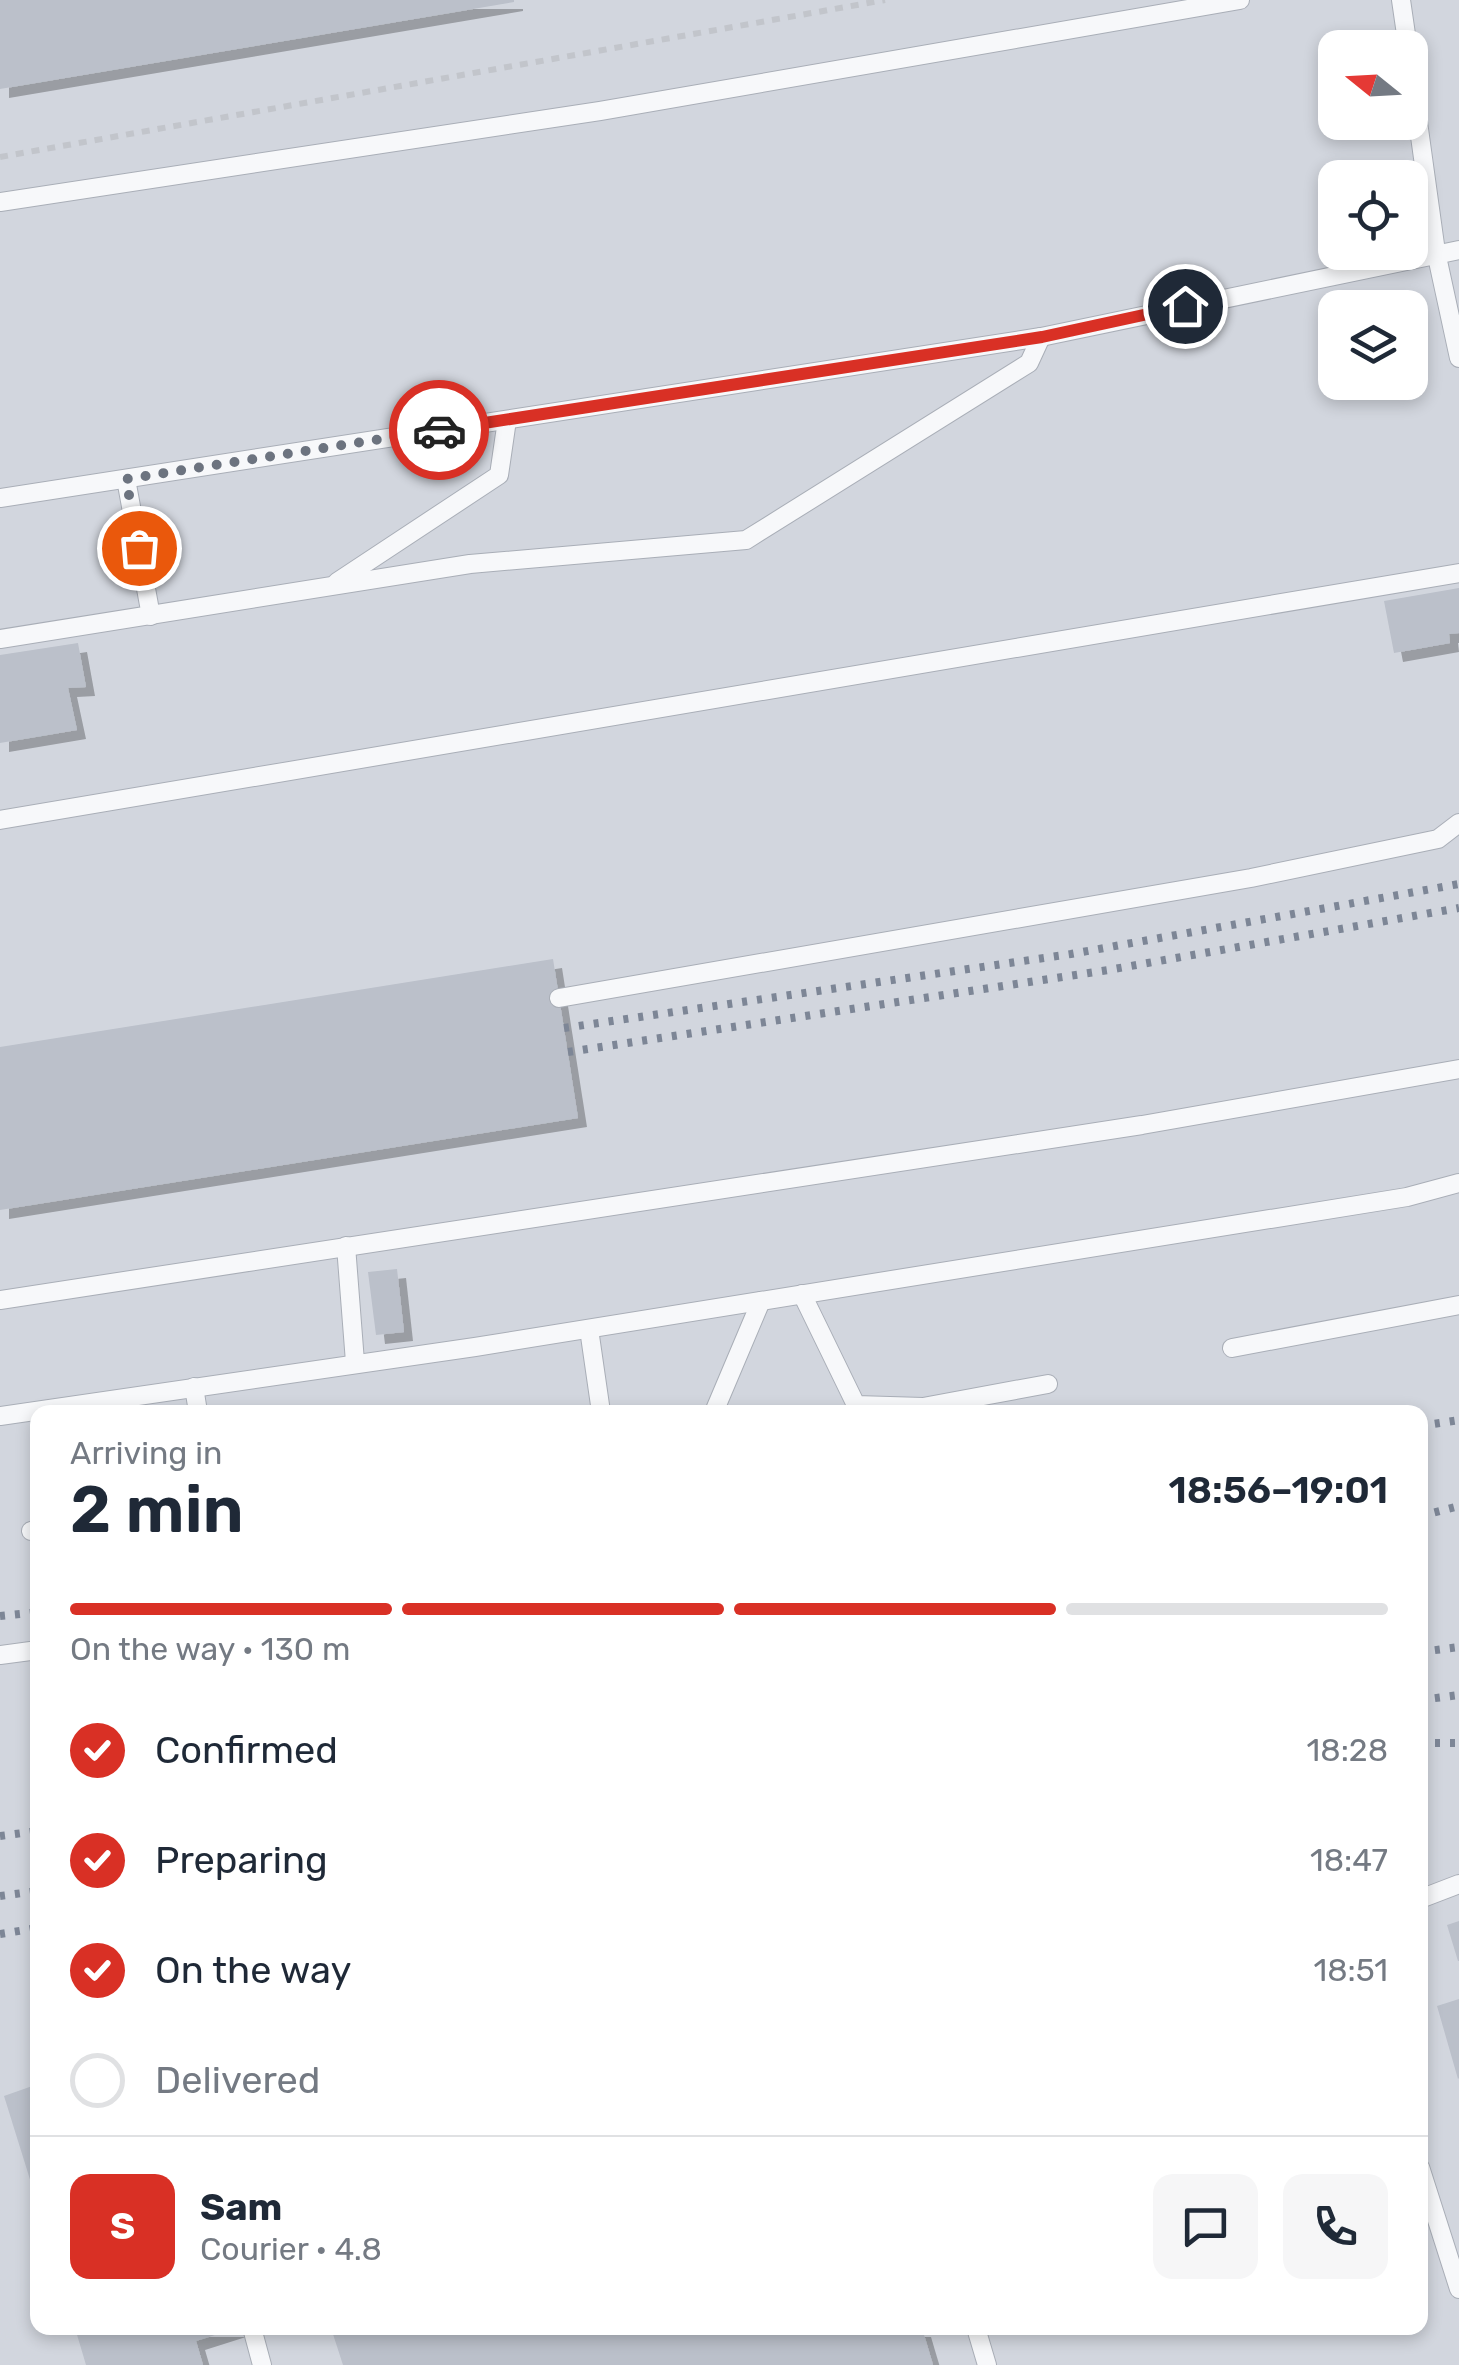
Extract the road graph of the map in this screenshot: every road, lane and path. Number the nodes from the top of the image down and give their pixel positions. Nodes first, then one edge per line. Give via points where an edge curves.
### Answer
1 (885, 0) edge
2 (1240, 0) edge
3 (1407, 1) edge
4 (1408, 30) edge
5 (1421, 140) edge
6 (0, 156) edge
7 (0, 202) edge
8 (1459, 250) edge
9 (1436, 252) junction
10 (1042, 337) junction
11 (1459, 358) edge
12 (508, 420) junction
13 (126, 479) junction
14 (0, 498) edge
15 (1459, 572) edge
16 (330, 586) junction
17 (151, 616) junction
18 (0, 639) edge
19 (0, 820) edge
20 (1459, 822) edge
21 (559, 998) dead end
22 (1459, 1069) edge
23 (1459, 1183) edge
24 (346, 1246) junction
25 (802, 1294) junction
26 (0, 1300) edge
27 (761, 1301) junction
28 (1459, 1305) edge
29 (589, 1329) junction
30 (1232, 1348) dead end
31 (355, 1362) junction
32 (1048, 1384) dead end
33 (194, 1387) junction
34 (74, 1405) edge
35 (197, 1405) edge
36 (599, 1405) edge
37 (717, 1405) edge
38 (856, 1405) edge
39 (934, 1405) edge
40 (30, 1412) edge
41 (0, 1416) edge
42 (30, 1651) edge
43 (0, 1655) edge
44 (1459, 1884) edge
45 (1428, 1896) edge
46 (1428, 2191) edge
47 (1459, 2289) edge
48 (254, 2335) edge
49 (978, 2335) edge
50 (262, 2365) edge
51 (987, 2365) edge

1 - 6 path
2 - 7 lane via 600,111
3 - 4 lane
5 - 9 lane
8 - 9 lane
9 - 10 lane
9 - 11 lane
10 - 12 lane
10 - 16 lane via 1029,363 746,540 470,564
12 - 13 lane
12 - 16 lane via 498,475
13 - 14 lane
13 - 17 lane
15 - 19 lane
16 - 17 lane
17 - 18 lane
20 - 21 lane via 1438,839 1251,878
22 - 24 lane via 1142,1125
23 - 25 lane via 1407,1197
24 - 26 lane
24 - 31 lane
25 - 27 lane
25 - 38 lane
27 - 29 lane
27 - 37 lane
28 - 30 lane
29 - 31 lane
29 - 36 lane
31 - 33 lane
32 - 39 lane
33 - 34 lane
33 - 35 lane
40 - 41 lane
42 - 43 lane
44 - 45 lane
46 - 47 lane
48 - 50 lane
49 - 51 lane

